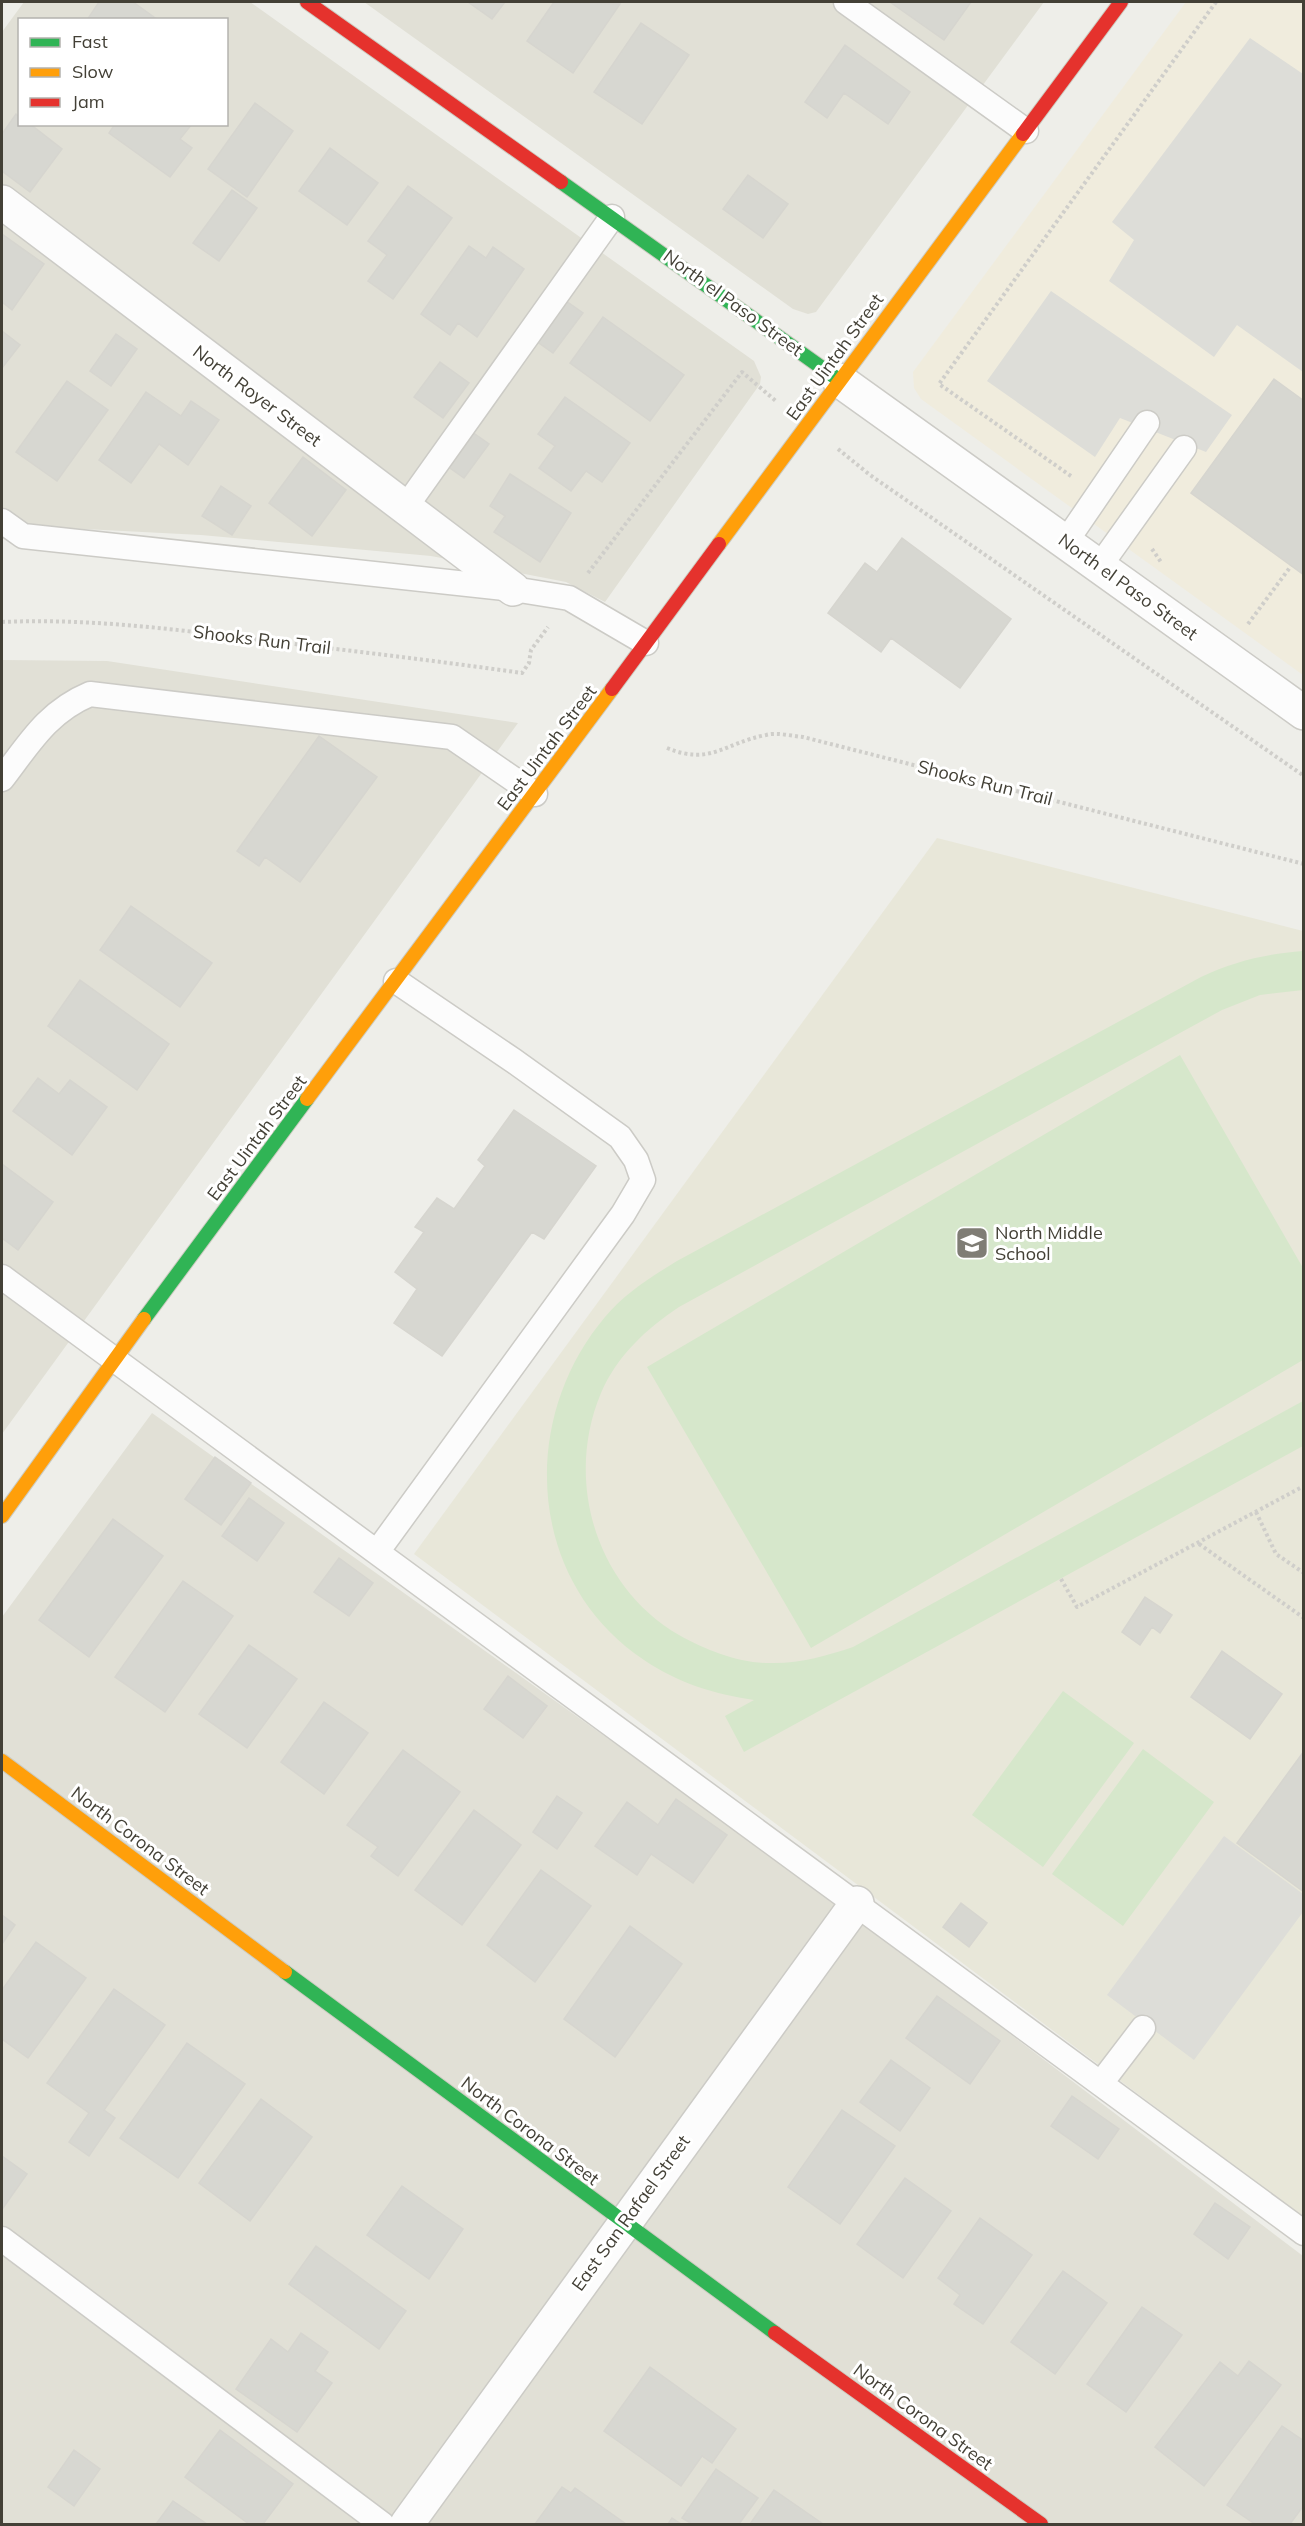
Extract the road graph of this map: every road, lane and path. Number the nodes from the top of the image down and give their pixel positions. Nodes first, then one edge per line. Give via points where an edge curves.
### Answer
1 (308, 2) edge
2 (846, 2) edge
3 (1121, 2) edge
4 (1216, 2) edge
5 (1026, 131) junction
6 (2, 202) edge
7 (612, 217) junction
8 (839, 380) junction
9 (939, 384) dead end
10 (1147, 423) dead end
11 (807, 424) junction
12 (1184, 448) dead end
13 (405, 508) junction
14 (2, 521) edge
15 (1065, 543) junction
16 (1291, 566) dead end
17 (1099, 567) junction
18 (513, 589) junction
19 (569, 598) junction
20 (2, 622) edge
21 (1248, 624) dead end
22 (646, 644) junction
23 (1304, 713) edge
24 (667, 748) dead end
25 (1304, 776) edge
26 (2, 779) edge
27 (535, 794) junction
28 (1304, 864) edge
29 (396, 981) junction
30 (2, 1277) edge
31 (114, 1360) junction
32 (1304, 1486) edge
33 (1256, 1512) junction
34 (2, 1516) edge
35 (1199, 1543) junction
36 (377, 1552) junction
37 (1304, 1574) edge
38 (1061, 1579) dead end
39 (1304, 1618) edge
40 (2, 1761) edge
41 (857, 1903) junction
42 (1143, 2028) dead end
43 (1101, 2083) junction
44 (623, 2223) junction
45 (1304, 2233) edge
46 (2, 2239) edge
47 (382, 2524) edge
48 (408, 2524) edge
49 (1041, 2524) edge

1 - 7 street, North el Paso Street
2 - 5 lane
3 - 5 street, East Uintah Street
4 - 9 path
5 - 8 street, East Uintah Street
6 - 13 street, North Royer Street
7 - 8 street, North el Paso Street
7 - 13 lane
8 - 11 street, East Uintah Street
8 - 15 street, North el Paso Street
10 - 15 lane
11 - 19 path via 742,372
11 - 22 street, East Uintah Street
11 - 25 path via 870,475
12 - 17 lane
13 - 18 street, North Royer Street
14 - 18 lane via 23,536
15 - 17 street, North el Paso Street
16 - 21 path
17 - 23 street, North el Paso Street
18 - 19 lane
19 - 20 path, Shooks Run Trail via 531,650 522,673 184,629 120,623
19 - 22 lane
22 - 27 street, East Uintah Street
24 - 28 path, Shooks Run Trail via 687,757 706,755 768,734 803,737
26 - 27 lane via 49,718 68,703 90,694 452,737
27 - 29 street, East Uintah Street
29 - 31 street, East Uintah Street
29 - 36 lane via 620,1137 636,1160 643,1180 623,1214
30 - 31 lane
31 - 34 street, East Uintah Street
31 - 36 lane
32 - 33 path
33 - 35 path
33 - 37 path via 1276,1554
35 - 38 path via 1077,1607
35 - 39 path
36 - 41 lane
40 - 44 street, North Corona Street
41 - 43 lane
41 - 44 street, East San Rafael Street
42 - 43 lane
43 - 45 lane
44 - 48 street, East San Rafael Street
44 - 49 street, North Corona Street
46 - 47 lane

